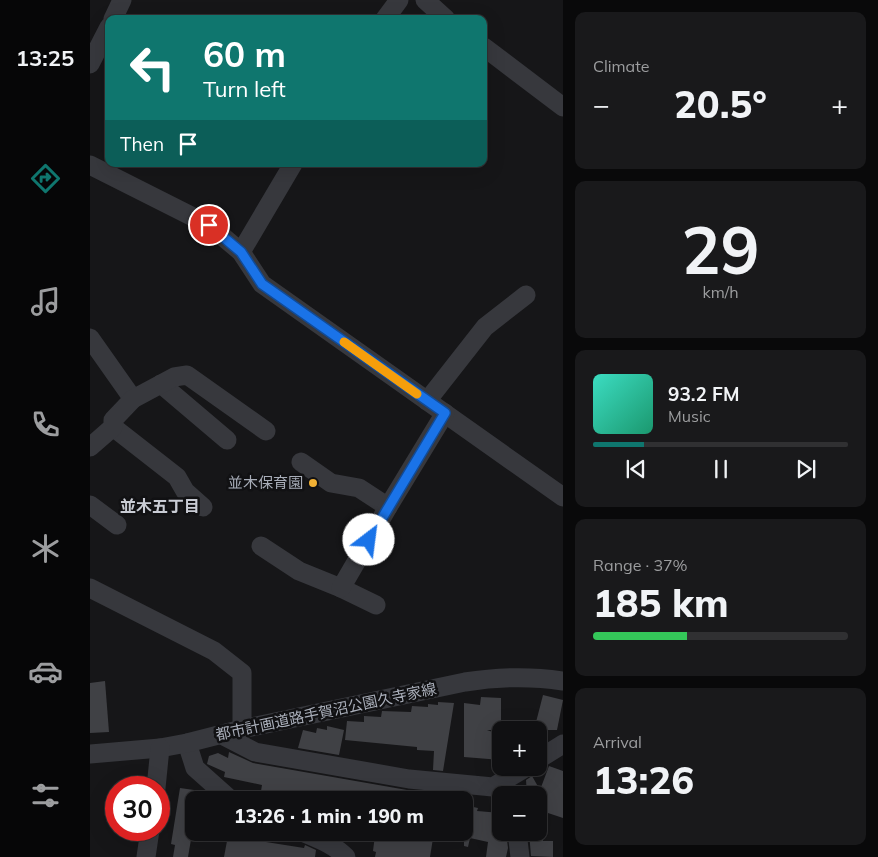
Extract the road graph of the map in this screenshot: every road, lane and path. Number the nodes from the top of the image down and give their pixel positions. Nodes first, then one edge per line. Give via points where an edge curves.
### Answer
1 (122, 0) edge
2 (399, 0) edge
3 (115, 15) edge
4 (388, 15) edge
5 (103, 32) edge
6 (487, 49) edge
7 (90, 64) edge
8 (563, 107) edge
9 (90, 165) edge
10 (291, 167) edge
11 (241, 252) junction
12 (526, 296) dead end
13 (90, 338) edge
14 (161, 384) junction
15 (133, 399) junction
16 (427, 401) junction
17 (445, 413) junction
18 (113, 427) junction
19 (266, 431) dead end
20 (227, 440) dead end
21 (90, 447) edge
22 (301, 462) dead end
23 (563, 497) edge
24 (90, 505) edge
25 (203, 507) dead end
26 (388, 507) junction
27 (117, 525) dead end
28 (261, 546) dead end
29 (90, 573) edge
30 (342, 588) junction
31 (97, 591) edge
32 (376, 605) dead end
33 (563, 681) edge
34 (242, 729) junction
35 (222, 735) junction
36 (187, 743) junction
37 (563, 744) edge
38 (160, 748) junction
39 (90, 754) edge
40 (547, 754) edge
41 (157, 776) edge
42 (515, 776) edge
43 (503, 786) edge
44 (492, 790) edge
45 (221, 791) edge
46 (148, 841) edge
47 (323, 841) edge
48 (518, 841) edge
49 (146, 857) edge
50 (346, 857) edge
51 (520, 857) edge

1 - 3 street
2 - 4 street
5 - 7 street
6 - 8 street
9 - 11 street via 209,225
10 - 11 street
11 - 16 street via 262,284
12 - 16 street via 485,327
13 - 15 street
14 - 15 street
14 - 19 street via 187,375
14 - 20 street
15 - 18 street via 113,420
16 - 17 street
17 - 23 street
17 - 26 street
18 - 21 street
18 - 25 street via 177,477 185,491
22 - 26 street via 331,483 359,488
24 - 27 street
26 - 30 street
28 - 30 street via 299,571
29 - 31 street
30 - 32 street
31 - 34 street via 214,651 242,673
33 - 34 street, 都市計画道路手賀沼公園久寺家線 via 511,678 465,682
34 - 35 street, 都市計画道路手賀沼公園久寺家線
35 - 36 street, 都市計画道路手賀沼公園久寺家線
35 - 44 street via 255,752
36 - 38 street, 都市計画道路手賀沼公園久寺家線
36 - 45 street via 195,768
37 - 40 street
38 - 39 street, 都市計画道路手賀沼公園久寺家線
38 - 41 street
42 - 43 street
46 - 49 street
47 - 50 street
48 - 51 street

